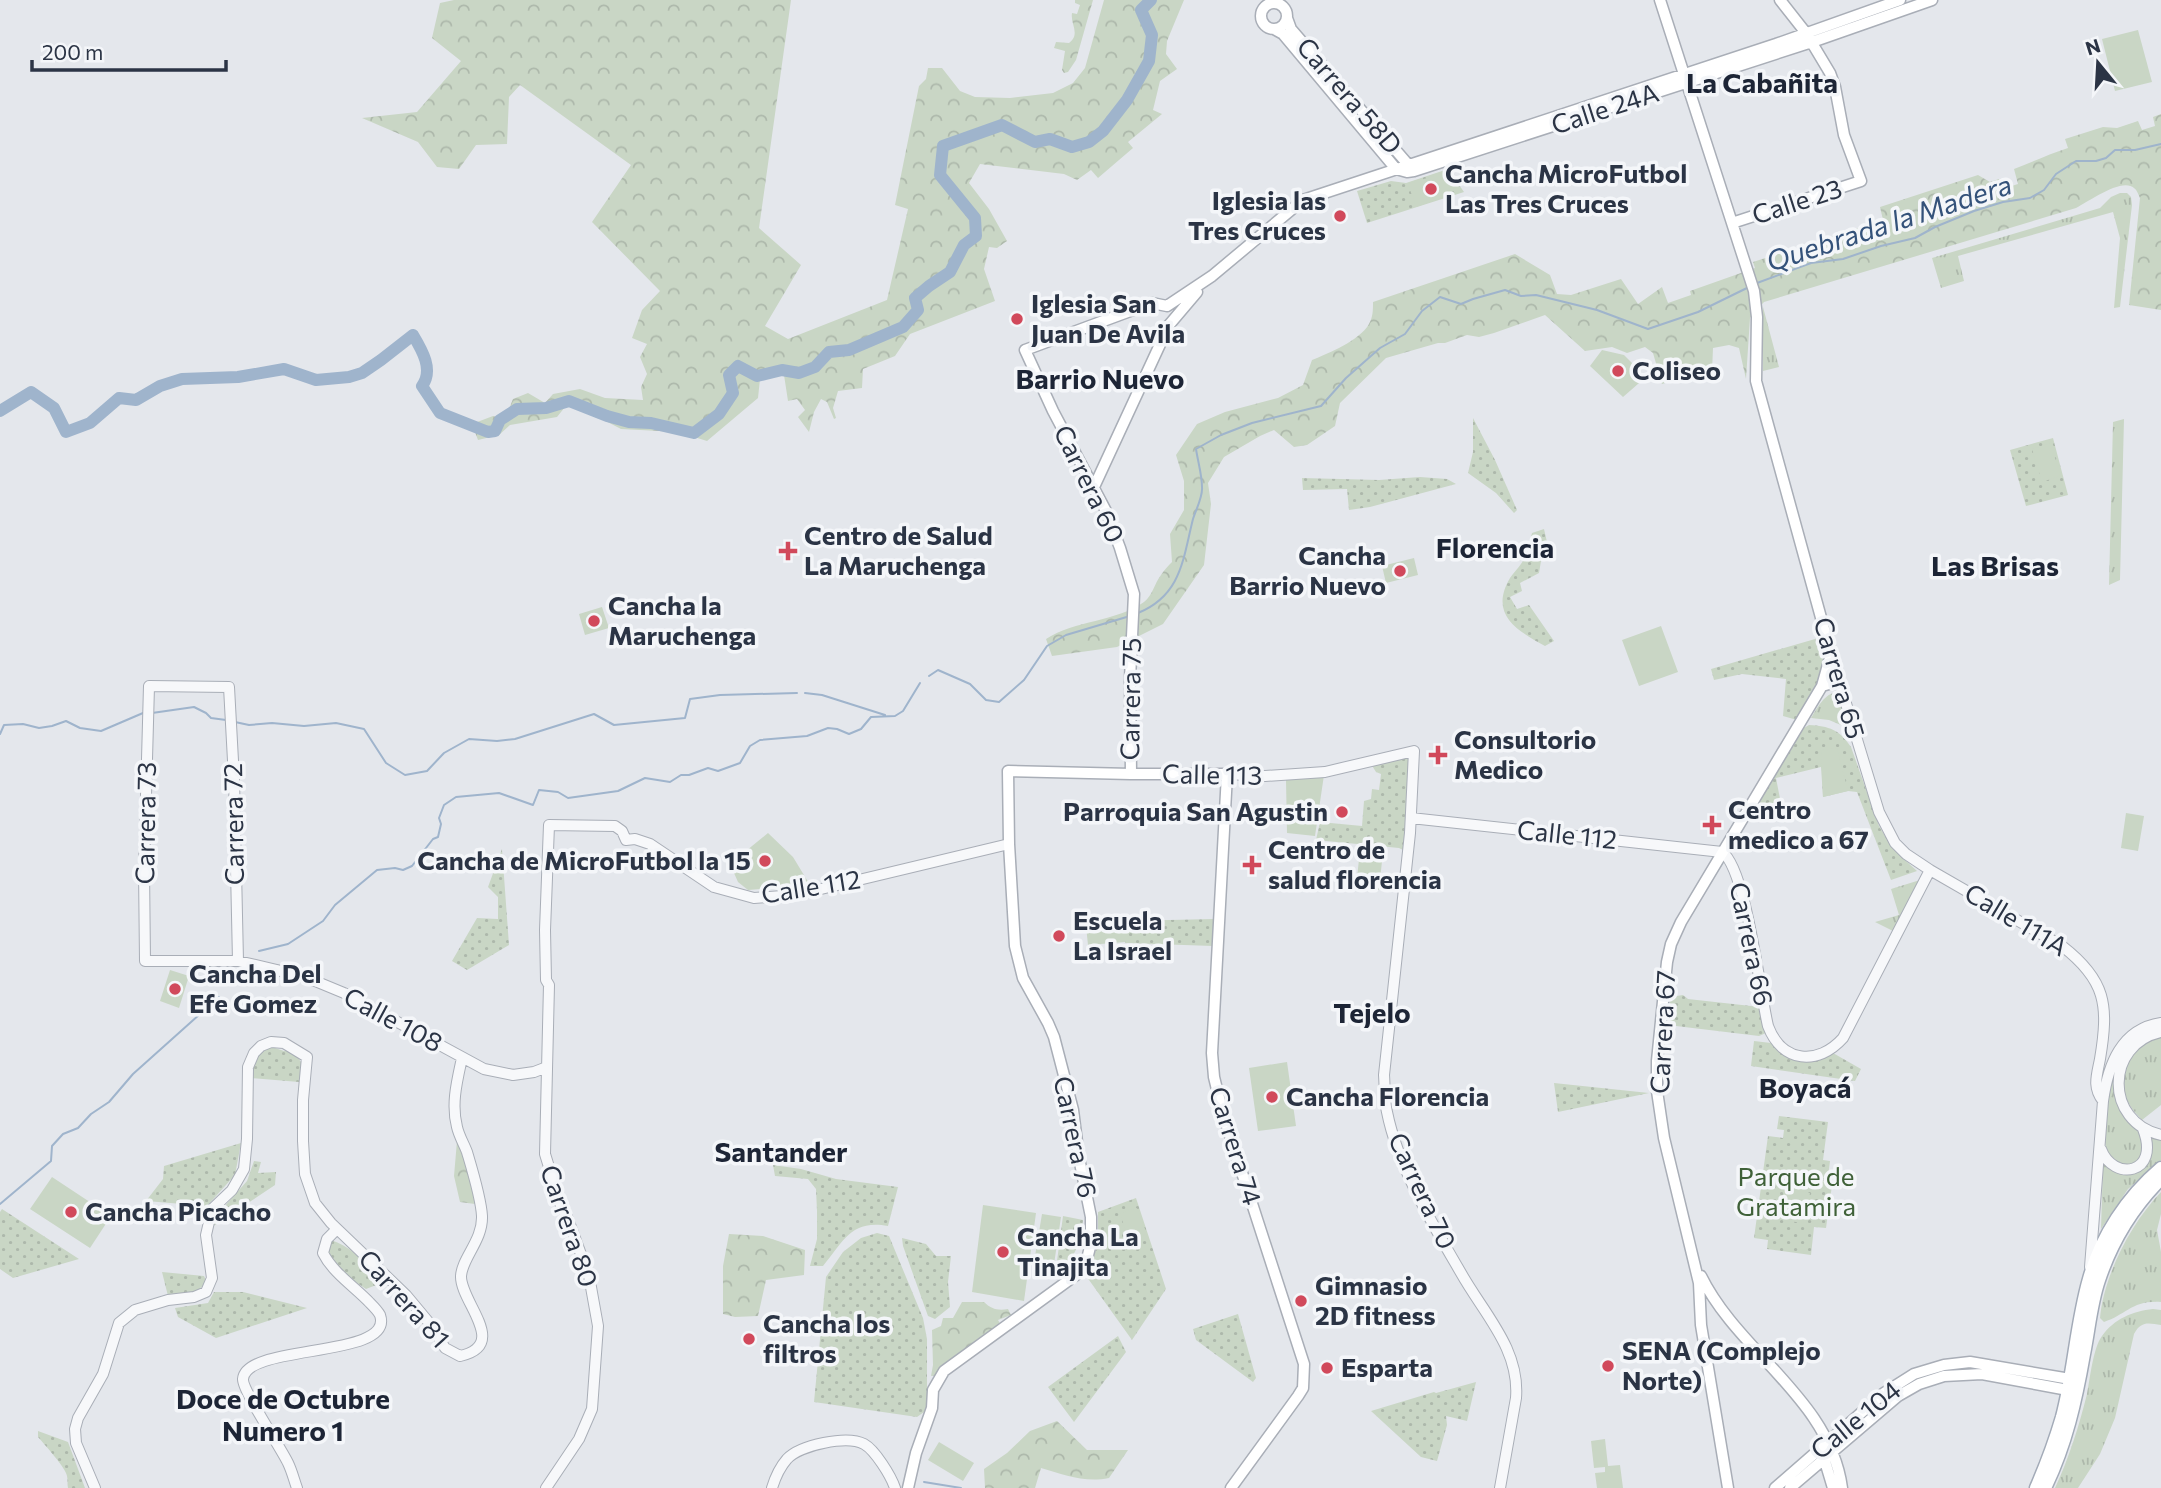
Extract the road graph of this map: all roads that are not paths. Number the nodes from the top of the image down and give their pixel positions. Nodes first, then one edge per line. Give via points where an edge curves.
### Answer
1 (1660, 0) edge
2 (1780, 0) edge
3 (1900, 0) edge
4 (1932, 0) edge
5 (1273, 1) edge
6 (1261, 4) edge
7 (1287, 18) junction
8 (1274, 29) junction
9 (1809, 37) junction
10 (1685, 78) junction
11 (1411, 168) junction
12 (1396, 169) junction
13 (1732, 223) junction
14 (1212, 276) junction
15 (1167, 306) junction
16 (1169, 325) junction
17 (1094, 487) junction
18 (1132, 623) joint
19 (1831, 654) junction
20 (1840, 685) junction
21 (149, 686) joint
22 (1822, 686) junction
23 (1414, 751) joint
24 (1009, 771) joint
25 (1130, 774) junction
26 (1227, 774) junction
27 (1411, 818) junction
28 (549, 825) joint
29 (1009, 844) junction
30 (1723, 852) junction
31 (1930, 870) junction
32 (145, 961) joint
33 (238, 961) junction
34 (2161, 1023) edge
35 (2161, 1032) edge
36 (462, 1058) junction
37 (547, 1067) junction
38 (2103, 1101) junction
39 (2143, 1129) junction
40 (2161, 1135) edge
41 (2100, 1145) junction
42 (2161, 1168) edge
43 (2161, 1180) edge
44 (337, 1229) junction
45 (1695, 1260) junction
46 (2089, 1279) junction
47 (2069, 1385) junction
48 (1826, 1450) junction
49 (901, 1485) edge
50 (95, 1488) edge
51 (297, 1488) edge
52 (546, 1488) edge
53 (772, 1488) edge
54 (1231, 1488) edge
55 (1500, 1488) edge
56 (1728, 1488) edge
57 (1775, 1488) edge
58 (1790, 1488) edge
59 (1833, 1488) edge
60 (1842, 1488) edge
61 (2036, 1488) edge
62 (2045, 1488) edge

1 - 10 main road, Carrera 65
2 - 9 main road
3 - 9 main road, Calle 24A
4 - 9 main road, Calle 24A
5 - 6 main road
5 - 7 main road via 1283,6
6 - 8 main road via 1261,21
7 - 8 main road
7 - 11 main road, Carrera 58D via 1291,29
8 - 12 main road, Carrera 58D via 1283,34
9 - 10 main road, Calle 24A
9 - 13 main road, Calle 23 via 1832,79 1844,135 1861,181
10 - 11 main road, Calle 24A
10 - 13 main road, Carrera 65
11 - 12 main road, Calle 24A via 1407,172
12 - 14 main road, Calle 24A via 1302,200
13 - 19 main road, Carrera 65 via 1754,291 1756,381
14 - 15 main road, Calle 24A
14 - 16 main road, Calle 24A
15 - 16 main road
15 - 17 main road, Carrera 60 via 1152,303 1025,350
16 - 17 main road, Calle 24A
17 - 18 main road, Carrera 60 via 1134,594
18 - 25 main road, Carrera 75
19 - 20 street, Carrera 65
19 - 22 main road, Carrera 67
20 - 22 main road
20 - 31 street, Carrera 65 via 1883,823 1900,848
21 - 32 street, Carrera 73
21 - 33 street, Carrera 72 via 229,687
22 - 30 main road, Carrera 67 via 1736,842
23 - 26 street, Calle 113 via 1325,772
23 - 27 street, Carrera 70
24 - 25 main road, Calle 113
24 - 29 main road, Carrera 76
25 - 26 main road, Calle 113
26 - 54 main road, Carrera 74 via 1214,1077 1304,1364 1303,1388
27 - 30 street, Calle 112
27 - 55 street, Carrera 70 via 1384,1075 1386,1109 1421,1198 1461,1274 1504,1341 1514,1367 1516,1398
28 - 29 street, Calle 112 via 615,826 626,840 650,844 714,887 754,898 796,895
28 - 37 street, Carrera 80
29 - 49 main road, Carrera 76 via 1014,946 1023,978 1054,1037 1073,1110 1091,1243 1076,1275 944,1371 933,1390 932,1408
30 - 31 street, Carrera 66 via 1739,883 1766,1019 1774,1040 1800,1057 1833,1048 1846,1033
30 - 45 main road, Carrera 67 via 1671,944 1657,1061 1664,1138
31 - 38 street, Calle 111A via 2062,946 2085,966 2103,1003 2095,1085
32 - 33 street, Calle 108
33 - 36 street, Calle 108 via 332,988
34 - 38 street, Calle 111A via 2142,1029 2122,1045 2110,1069
35 - 39 street via 2132,1048 2119,1077 2122,1106
36 - 37 street, Calle 108 via 513,1075
36 - 44 street, Carrera 81 via 454,1096 457,1127 482,1213 481,1229 461,1274 462,1287 483,1331 477,1346 460,1356 445,1348 406,1295
37 - 52 street, Carrera 80 via 545,1154 589,1276 598,1326 592,1409 579,1439
38 - 41 street, Calle 111A
39 - 40 street
39 - 41 street via 2149,1153 2135,1168 2113,1165
41 - 46 street, Calle 111A
42 - 46 main road via 2118,1218
43 - 62 main road via 2127,1220 2099,1278 2074,1409
44 - 50 street, Carrera 81 via 315,1203 305,1174 307,1057 284,1043 271,1042 254,1053 248,1067 244,1169 232,1190 212,1209 206,1235 212,1278 206,1292 135,1310 119,1322 103,1374 78,1418 76,1443
44 - 51 street via 327,1239 323,1253 329,1265 380,1313 378,1331 370,1338 258,1362 243,1379 246,1393 289,1464
45 - 48 main road via 1719,1307 1800,1400
45 - 56 main road, Carrera 67
46 - 47 main road
47 - 48 main road, Calle 104 via 1984,1363 1944,1365 1898,1383
47 - 61 main road
48 - 57 main road, Calle 104
48 - 58 main road, Calle 104
48 - 59 main road
48 - 60 main road via 1839,1470
49 - 53 street via 873,1451 850,1440 795,1453

